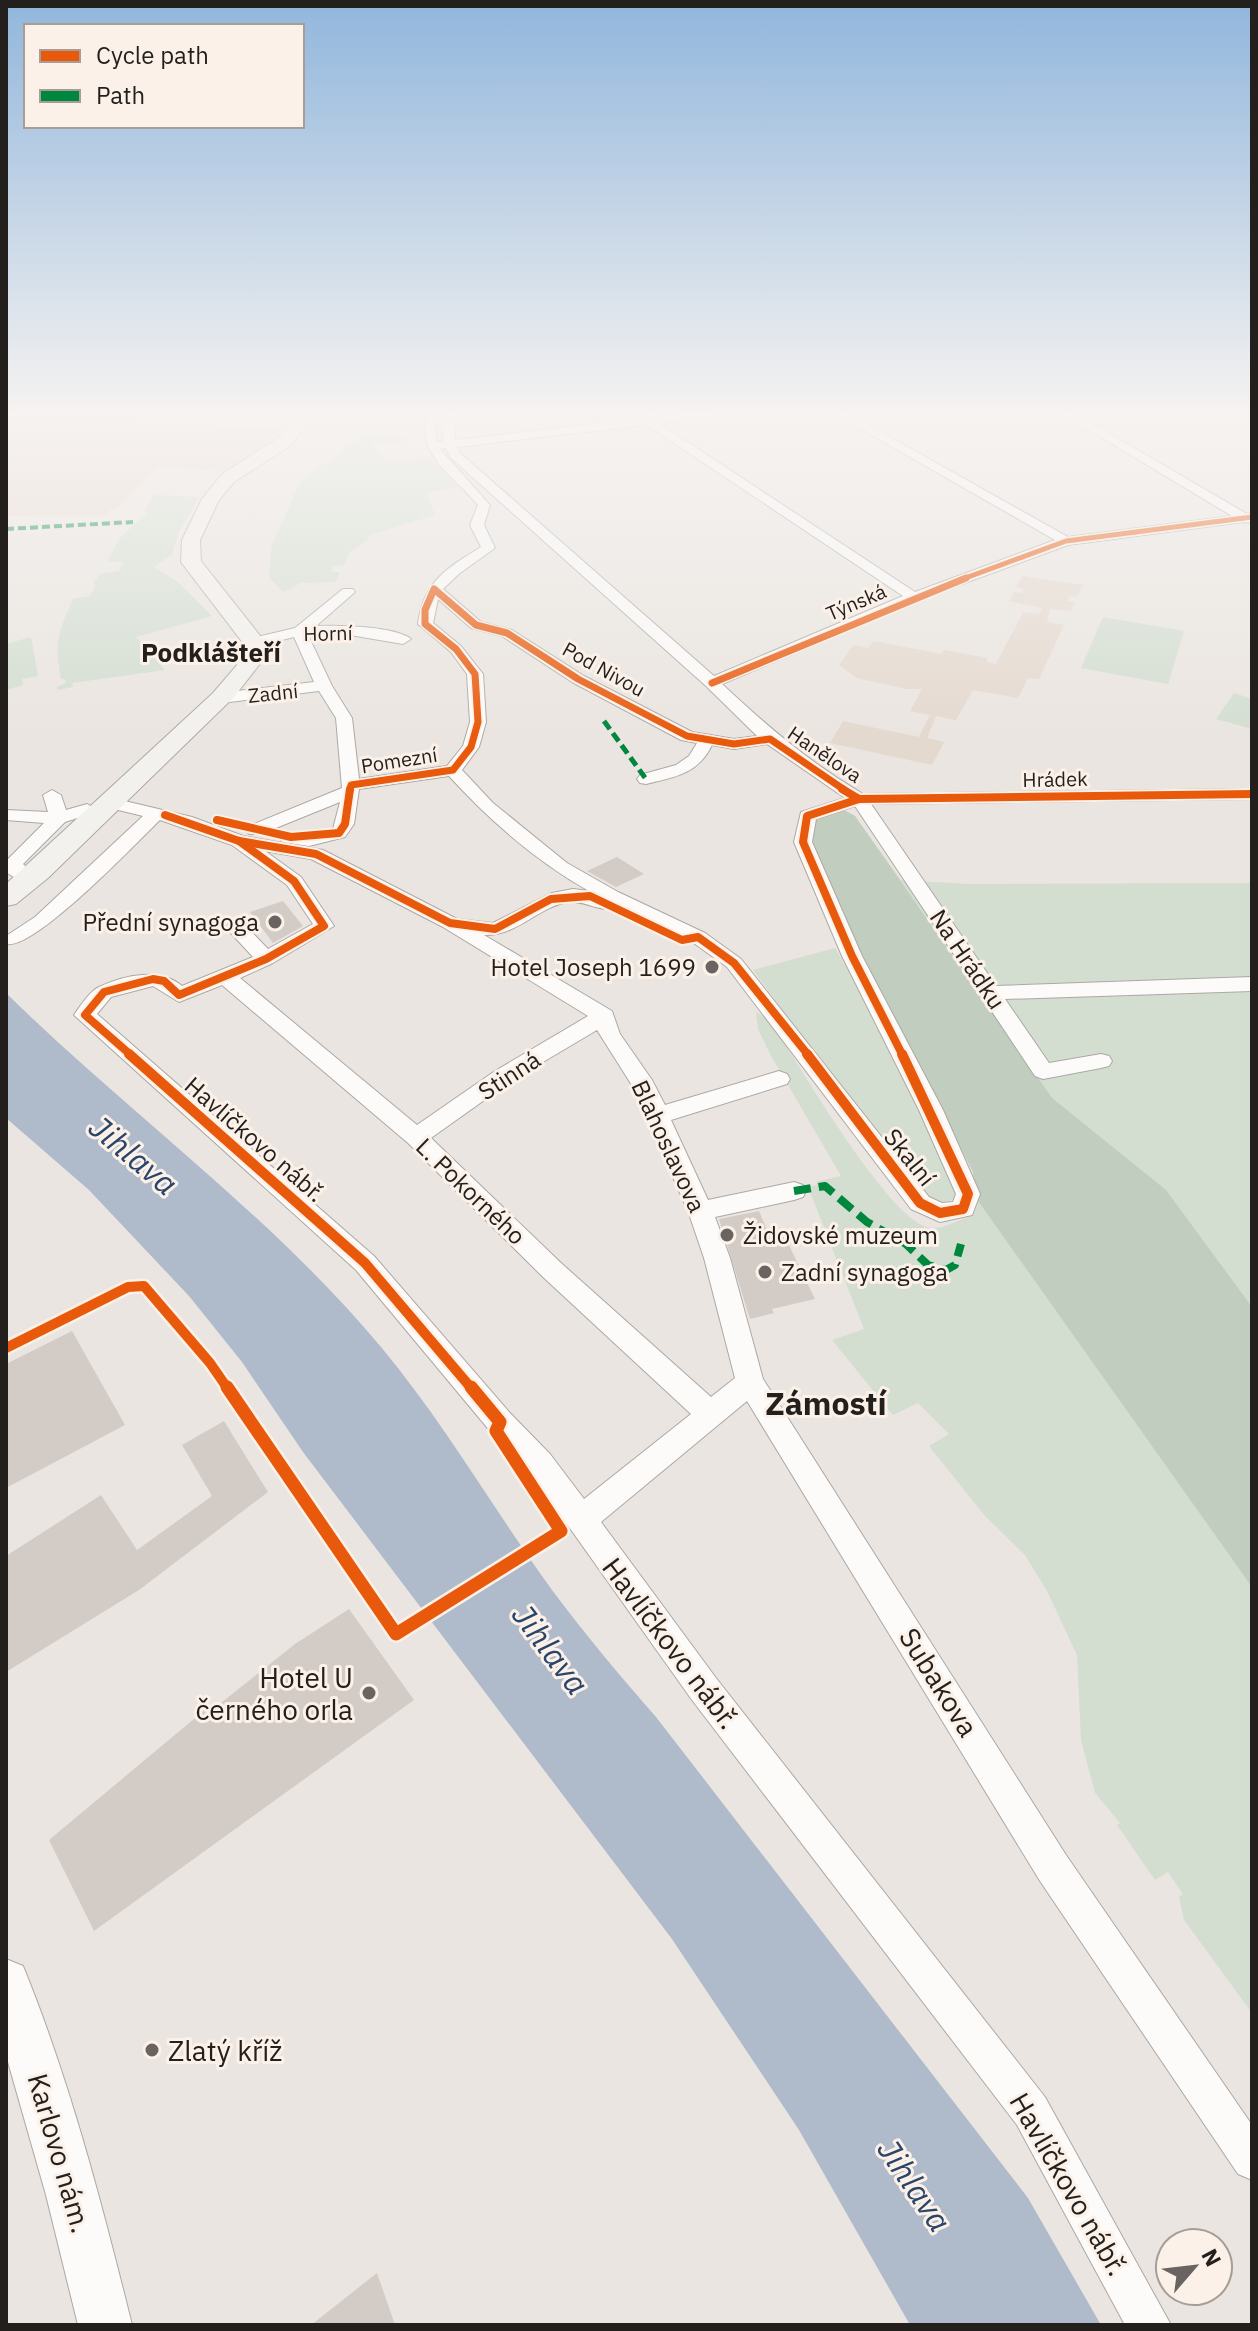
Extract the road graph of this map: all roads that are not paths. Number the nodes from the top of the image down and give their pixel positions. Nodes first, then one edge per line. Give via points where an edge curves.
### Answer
1 (201, 519) edge
2 (479, 519) edge
3 (529, 519) edge
4 (801, 519) edge
5 (1026, 519) edge
6 (1249, 519) edge
7 (1066, 541) junction
8 (434, 589) junction
9 (348, 592) dead end
10 (914, 597) junction
11 (299, 632) junction
12 (403, 639) dead end
13 (254, 642) junction
14 (712, 683) junction
15 (324, 686) junction
16 (221, 698) junction
17 (770, 739) junction
18 (706, 741) junction
19 (453, 770) junction
20 (646, 779) dead end
21 (350, 788) junction
22 (1252, 794) edge
23 (859, 799) junction
24 (100, 808) junction
25 (161, 814) junction
26 (6, 815) edge
27 (59, 818) junction
28 (247, 836) junction
29 (29, 880) junction
30 (6, 898) edge
31 (450, 923) junction
32 (236, 927) dead end
33 (698, 937) junction
34 (13, 940) dead end
35 (266, 959) junction
36 (226, 977) junction
37 (1252, 984) edge
38 (992, 993) junction
39 (604, 1016) junction
40 (1101, 1061) dead end
41 (779, 1079) dead end
42 (656, 1116) junction
43 (416, 1137) junction
44 (794, 1191) dead end
45 (700, 1211) junction
46 (750, 1382) junction
47 (709, 1413) junction
48 (582, 1519) junction
49 (6, 1983) edge
50 (1252, 2160) edge
51 (105, 2325) edge
52 (1149, 2325) edge

1 - 13 main road via 191,540 191,562
2 - 8 street via 488,548 450,570
3 - 14 street, Hanělova
4 - 10 street
5 - 7 street
6 - 7 street, Týnská
7 - 10 street, Týnská
8 - 18 street, Pod Nivou via 476,625 507,633 588,684
8 - 19 street via 425,624 468,661 477,688 478,722 471,747
9 - 11 street
10 - 14 street, Týnská
11 - 12 street, Horní via 354,631
11 - 13 street, Horní
11 - 15 street, Zadní
13 - 16 main road via 252,655
14 - 17 street, Hanělova
15 - 16 street, Zadní
15 - 21 street, Zadní via 344,718
16 - 24 main road
17 - 18 street, Pod Nivou
17 - 23 street, Hanělova
18 - 20 street via 686,769
19 - 21 street, Pomezní
19 - 33 street, Pomezní via 487,807 560,867
21 - 28 street, Pomezní
21 - 28 street, Zadní via 339,833 309,840
22 - 23 street, Hrádek
23 - 33 street, Skalní via 807,816 803,842 852,956 968,1194 963,1209 940,1213 920,1203 734,963
23 - 38 street, Na Hrádku
24 - 25 street
24 - 27 street
24 - 27 street via 52,795
24 - 29 main road
25 - 28 street
25 - 34 street via 42,921
26 - 27 street
27 - 29 street via 14,863
28 - 31 street via 316,854
28 - 35 street via 294,881 324,926
29 - 30 main road
31 - 33 street, Skalní via 495,929 551,899 590,896 682,940
31 - 39 street
32 - 35 street
35 - 36 street
36 - 43 street, L. Pokorného
36 - 48 street, Havlíčkovo nábř. via 179,995 164,981 153,979 104,992 85,1015 365,1263 540,1463
37 - 38 street
38 - 40 street, Na Hrádku via 1043,1071
39 - 42 street, Blahoslavova via 609,1035 644,1085
39 - 43 street, Stinná via 503,1076
41 - 42 street
42 - 45 street, Blahoslavova
43 - 47 street, L. Pokorného
44 - 45 street
45 - 46 street, Blahoslavova
46 - 47 street
46 - 50 street, Subakova via 1053,1868
47 - 48 street
48 - 52 street, Havlíčkovo nábř. via 704,1689 1031,2111
49 - 51 street, Karlovo nám. via 49,2114

